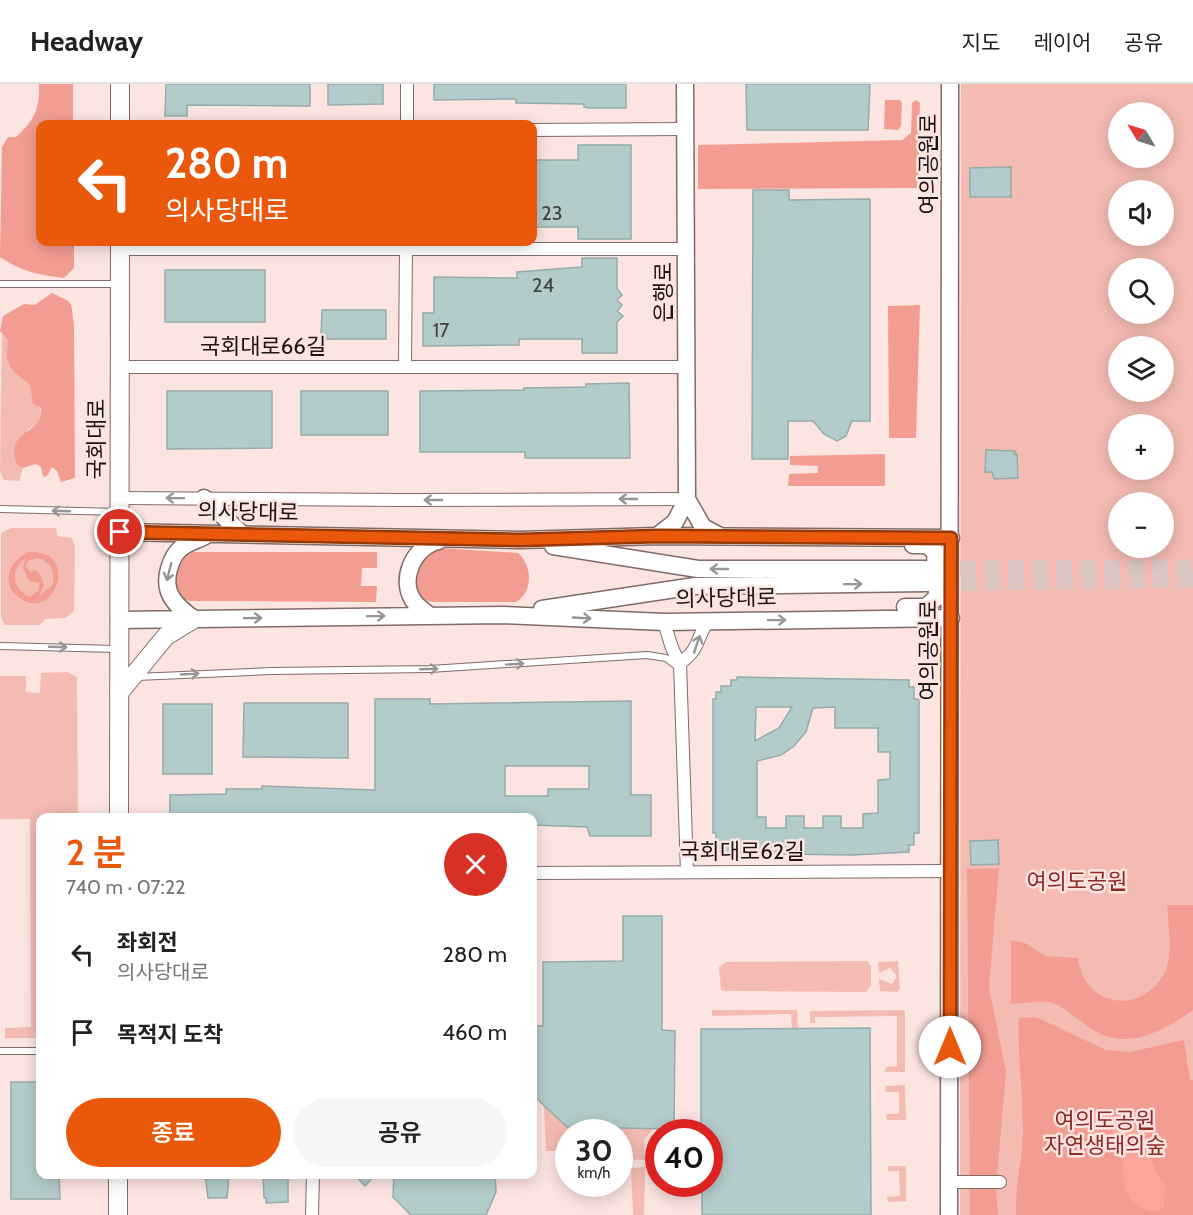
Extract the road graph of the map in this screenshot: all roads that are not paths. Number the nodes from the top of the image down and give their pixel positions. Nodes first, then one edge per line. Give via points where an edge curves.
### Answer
1 (120, 84) edge
2 (408, 84) edge
3 (685, 84) edge
4 (950, 84) edge
5 (120, 120) edge
6 (407, 120) edge
7 (685, 129) junction
8 (537, 130) edge
9 (120, 246) edge
10 (406, 246) edge
11 (476, 246) edge
12 (686, 249) junction
13 (0, 284) edge
14 (120, 285) junction
15 (120, 367) junction
16 (405, 367) junction
17 (686, 367) junction
18 (204, 498) junction
19 (687, 499) junction
20 (120, 505) junction
21 (0, 509) edge
22 (120, 532) junction
23 (209, 534) junction
24 (242, 534) junction
25 (657, 536) junction
26 (720, 536) junction
27 (865, 537) junction
28 (951, 538) junction
29 (444, 539) junction
30 (520, 540) junction
31 (503, 615) junction
32 (430, 616) junction
33 (951, 618) junction
34 (194, 619) junction
35 (860, 619) junction
36 (119, 620) junction
37 (708, 621) junction
38 (664, 622) junction
39 (0, 646) edge
40 (119, 649) junction
41 (681, 666) junction
42 (132, 677) junction
43 (119, 693) junction
44 (119, 813) edge
45 (951, 871) junction
46 (687, 872) junction
47 (537, 873) edge
48 (0, 1051) edge
49 (36, 1051) edge
50 (118, 1179) edge
51 (313, 1179) edge
52 (950, 1182) junction
53 (1000, 1182) dead end
54 (118, 1215) edge
55 (312, 1215) edge
56 (949, 1215) edge

1 - 5 main road
2 - 6 street
3 - 7 main road, 은행로
4 - 28 main road, 여의공원로
7 - 8 street
7 - 12 main road, 은행로
9 - 14 main road, 국회대로
10 - 16 street
11 - 12 street
12 - 17 main road, 은행로
13 - 14 lane
14 - 15 main road, 국회대로
15 - 16 street, 국회대로66길
15 - 20 main road, 국회대로
16 - 17 street, 국회대로66길
17 - 19 main road, 은행로
19 -> 18 street
18 -> 20 street
18 - 24 main road
19 - 25 main road via 675,522
19 - 26 main road via 703,527
20 -> 21 lane
20 - 22 main road, 국회대로
22 - 23 main road, 의사당대로
22 - 36 main road, 국회대로
23 - 24 main road, 의사당대로
23 -> 34 main road via 180,548 166,579 173,602
24 - 29 main road, 의사당대로
25 - 26 main road, 의사당대로
25 - 30 main road, 의사당대로
26 - 27 main road, 의사당대로
27 - 28 main road, 의사당대로
27 - 35 main road via 930,547 935,552 937,597 918,608 903,607
28 - 33 main road, 여의공원로
29 - 30 main road, 의사당대로
29 - 32 main road via 429,543 411,563 411,592 415,603
31 -> 30 main road, 의사당대로 via 695,586 926,576 698,569
31 - 32 main road, 의사당대로
31 -> 38 main road, 의사당대로
34 -> 32 main road, 의사당대로
33 - 35 main road, 의사당대로
33 - 45 main road, 여의공원로
34 - 36 main road, 의사당대로
34 - 42 main road via 166,636
37 -> 35 main road, 의사당대로
36 - 40 main road, 국회대로
37 - 38 main road, 의사당대로
41 -> 37 street via 695,652
38 - 41 street via 672,653
39 -> 40 lane
40 - 43 main road, 국회대로
42 -> 41 lane via 271,670 430,669 647,655
41 - 46 street
42 - 43 main road
43 - 44 main road, 국회대로
45 - 46 street, 국회대로62길
45 - 52 main road, 여의공원로
46 - 47 street, 국회대로62길
48 - 49 lane
50 - 54 main road
51 - 55 street
52 - 53 street
52 - 56 main road, 여의공원로

